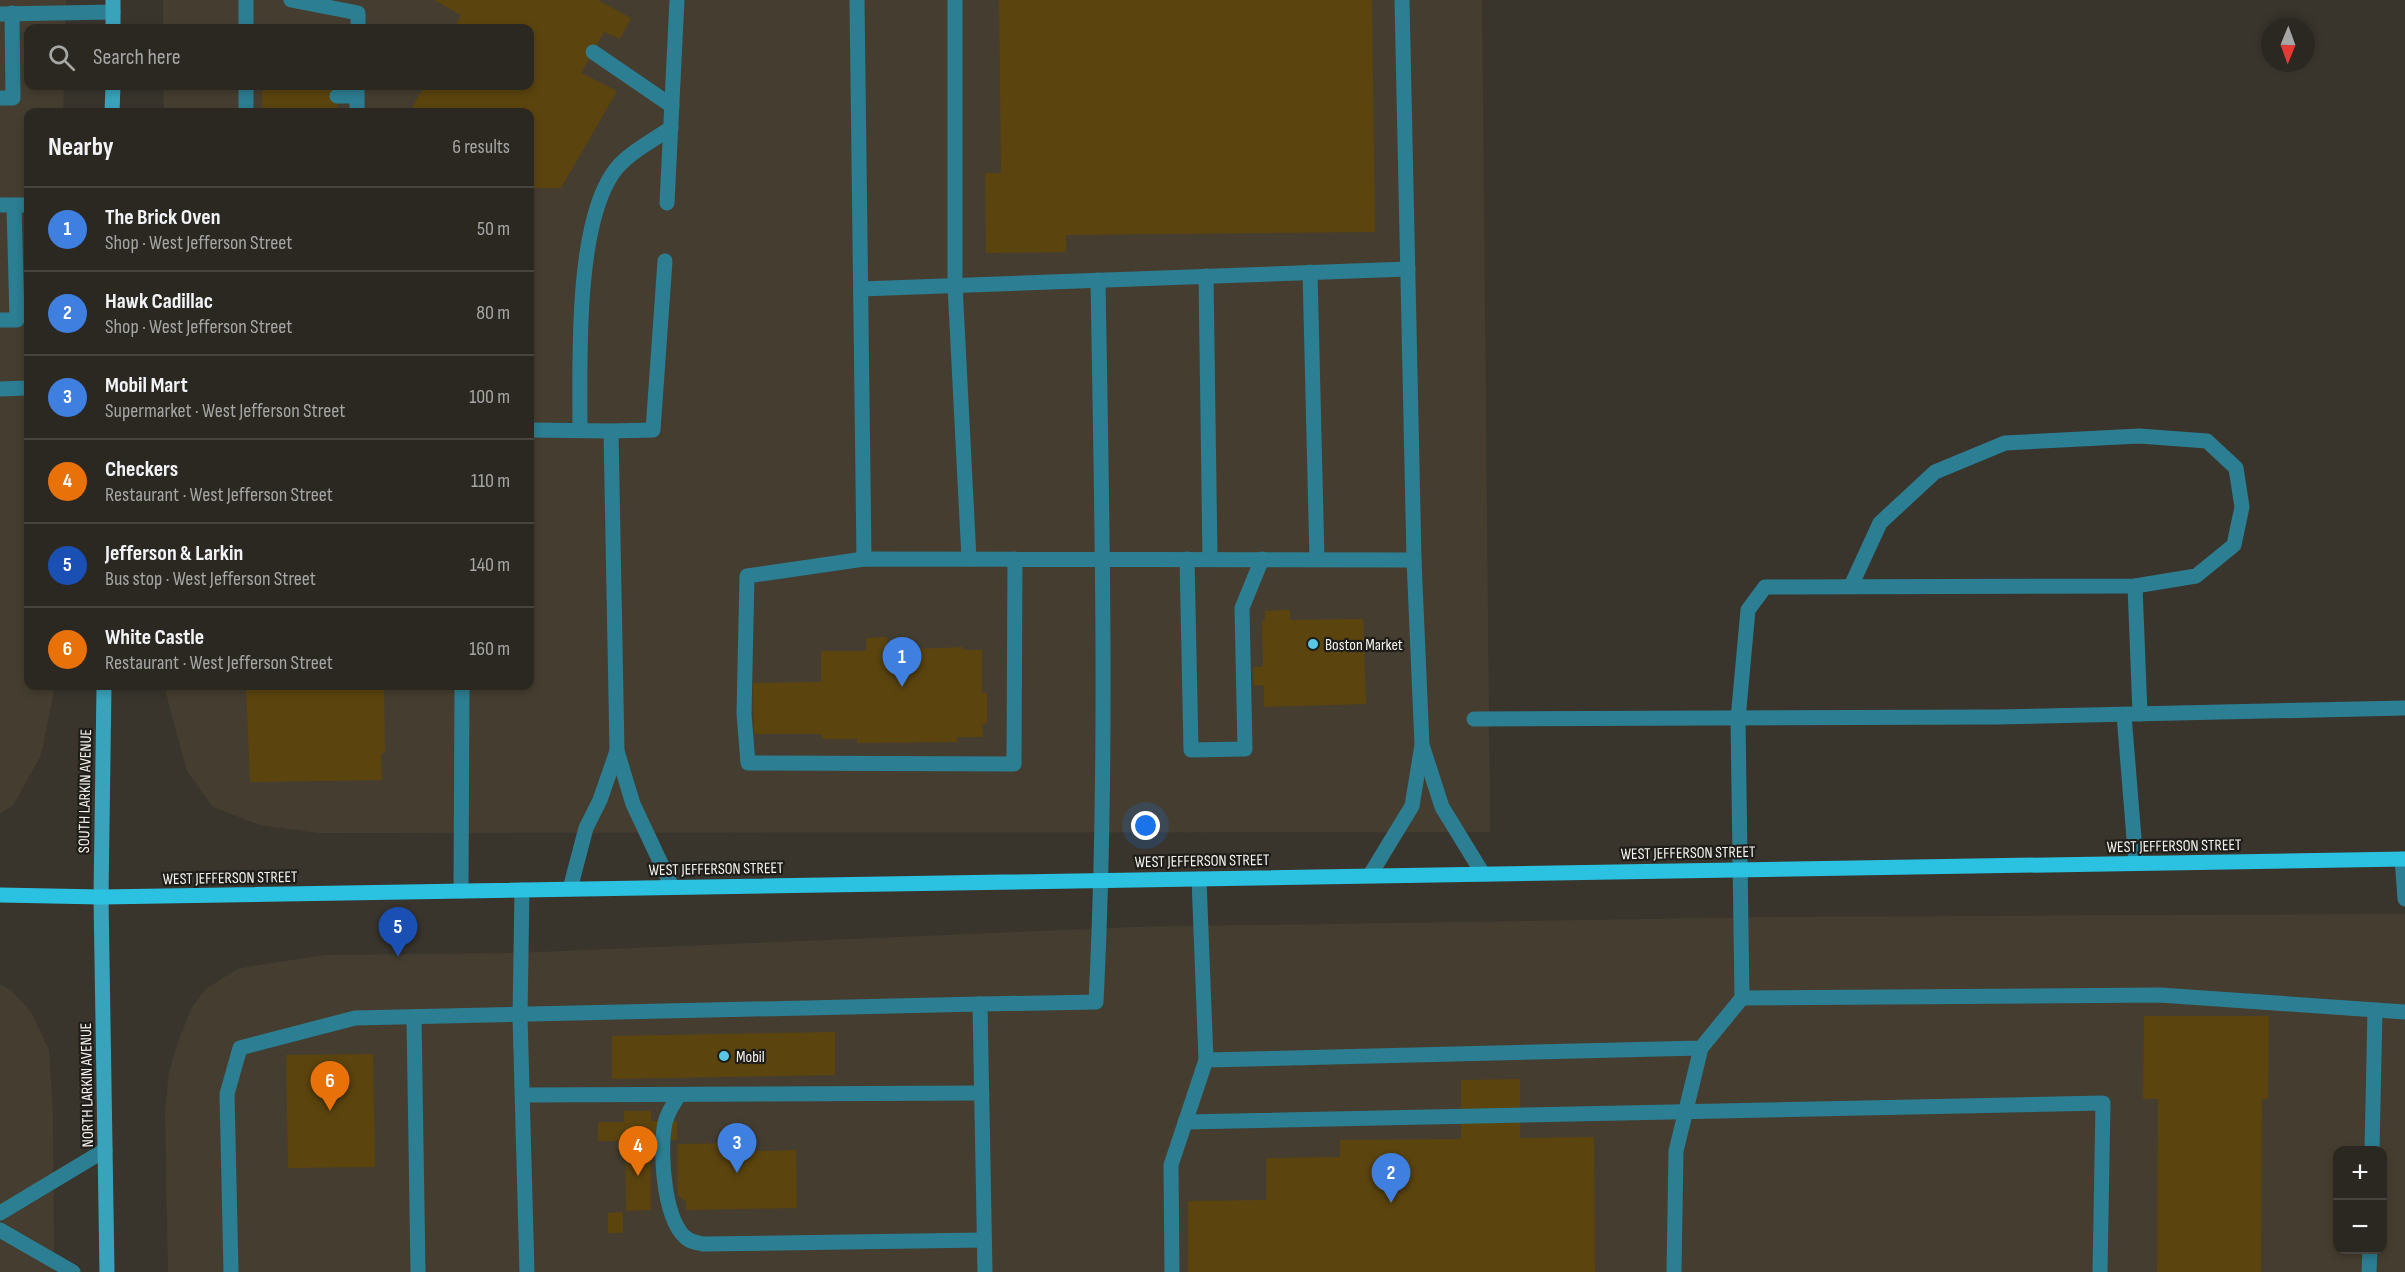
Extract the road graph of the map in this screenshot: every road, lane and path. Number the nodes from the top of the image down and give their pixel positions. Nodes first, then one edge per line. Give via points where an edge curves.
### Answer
1 (246, 0) edge
2 (291, 0) edge
3 (677, 0) edge
4 (857, 0) edge
5 (955, 0) edge
6 (1402, 0) edge
7 (113, 6) edge
8 (6, 13) edge
9 (113, 24) edge
10 (246, 24) edge
11 (358, 24) edge
12 (593, 52) dead end
13 (113, 90) edge
14 (357, 91) edge
15 (337, 96) dead end
16 (0, 98) edge
17 (246, 99) edge
18 (262, 99) dead end
19 (672, 106) junction
20 (112, 108) edge
21 (357, 108) edge
22 (671, 128) junction
23 (667, 203) dead end
24 (14, 205) edge
25 (665, 261) dead end
26 (1408, 269) junction
27 (1310, 272) junction
28 (1206, 276) junction
29 (1098, 280) junction
30 (955, 285) junction
31 (861, 289) junction
32 (0, 320) edge
33 (24, 388) edge
34 (0, 389) edge
35 (534, 430) edge
36 (580, 430) junction
37 (611, 431) junction
38 (969, 558) junction
39 (864, 559) junction
40 (1015, 559) junction
41 (1103, 559) junction
42 (1187, 559) junction
43 (1210, 559) junction
44 (1262, 559) junction
45 (1317, 559) junction
46 (1414, 560) junction
47 (1851, 586) junction
48 (2135, 586) junction
49 (104, 690) edge
50 (462, 690) edge
51 (2405, 708) edge
52 (2132, 714) junction
53 (1474, 719) dead end
54 (1738, 720) junction
55 (1422, 746) junction
56 (617, 751) junction
57 (2404, 860) edge
58 (2136, 864) junction
59 (1742, 869) junction
60 (1483, 874) junction
61 (1370, 875) junction
62 (1199, 879) junction
63 (1102, 880) junction
64 (672, 887) junction
65 (570, 889) junction
66 (522, 890) junction
67 (461, 891) junction
68 (0, 895) edge
69 (101, 897) junction
70 (2405, 899) edge
71 (1742, 998) junction
72 (980, 1004) junction
73 (2375, 1010) junction
74 (2405, 1012) edge
75 (520, 1016) junction
76 (414, 1017) junction
77 (1701, 1048) junction
78 (1206, 1060) junction
79 (982, 1093) junction
80 (523, 1095) junction
81 (680, 1095) junction
82 (1685, 1112) junction
83 (1185, 1122) junction
84 (2372, 1146) edge
85 (105, 1150) junction
86 (0, 1213) edge
87 (0, 1230) edge
88 (984, 1240) junction
89 (2370, 1254) edge
90 (73, 1272) edge
91 (107, 1272) edge
92 (231, 1272) edge
93 (418, 1272) edge
94 (527, 1272) edge
95 (985, 1272) edge
96 (1172, 1272) edge
97 (1674, 1272) edge
98 (2100, 1272) edge
99 (2369, 1272) edge

1 - 10 lane
2 - 11 lane via 358,13
3 - 19 lane
4 - 31 lane
5 - 30 lane
6 - 26 lane
7 - 8 lane
7 - 9 main road
8 - 16 lane via 13,98
12 - 19 lane
13 - 20 main road
14 - 15 lane
14 - 21 lane
17 - 18 lane
19 - 22 lane
22 - 23 lane
22 - 36 lane via 640,148 614,173 593,216 580,327
24 - 32 lane via 17,320
25 - 37 lane via 653,430
26 - 27 lane
26 - 46 lane
27 - 28 lane
27 - 45 lane
28 - 29 lane
28 - 43 lane
29 - 30 lane
29 - 41 lane
30 - 31 lane
30 - 38 lane
31 - 39 lane
33 - 34 lane
35 - 36 lane
36 - 37 lane
37 - 56 lane
38 - 39 lane
38 - 40 lane
39 - 40 lane via 747,576 744,714 748,763 1014,764
40 - 41 lane
41 - 42 lane
41 - 63 lane
42 - 43 lane
42 - 44 lane via 1191,750 1245,749 1242,608
43 - 44 lane
44 - 45 lane
45 - 46 lane
46 - 55 lane
47 - 48 lane
47 - 48 lane via 1880,523 1935,472 2005,443 2139,436 2207,441 2236,468 2242,507 2234,545 2196,576
47 - 54 lane via 1765,587 1748,610
48 - 52 lane
49 - 69 main road, SOUTH LARKIN AVENUE
50 - 67 lane
51 - 52 lane
52 - 54 lane
52 - 58 lane
53 - 54 lane
54 - 59 lane
55 - 60 lane via 1442,807
55 - 61 lane via 1412,806
56 - 64 lane via 633,804
56 - 65 lane via 586,828
57 - 58 main road, WEST JEFFERSON STREET
57 - 70 lane
58 - 59 main road, WEST JEFFERSON STREET
59 - 60 main road, WEST JEFFERSON STREET
59 - 71 lane
60 - 61 main road, WEST JEFFERSON STREET
61 - 62 main road, WEST JEFFERSON STREET
62 - 63 main road, WEST JEFFERSON STREET
62 - 78 lane
63 - 64 main road, WEST JEFFERSON STREET
63 - 72 lane via 1096,1002
64 - 65 main road, WEST JEFFERSON STREET
65 - 66 main road, WEST JEFFERSON STREET
66 - 67 main road, WEST JEFFERSON STREET
66 - 75 lane
67 - 69 main road, WEST JEFFERSON STREET
68 - 69 main road, WEST JEFFERSON STREET
69 - 85 main road, NORTH LARKIN AVENUE
71 - 73 lane via 2160,995
71 - 77 lane
72 - 75 lane
72 - 79 lane
73 - 74 lane
73 - 84 lane
75 - 76 lane
75 - 80 lane
76 - 92 lane via 355,1018 240,1048 227,1094
76 - 93 lane
77 - 78 lane
77 - 82 lane
78 - 83 lane
79 - 81 lane
79 - 88 lane
80 - 81 lane
80 - 94 lane
81 - 88 lane via 664,1128 665,1190 676,1223 688,1239 703,1244
82 - 83 lane
82 - 97 lane via 1676,1150
82 - 98 lane via 2103,1103
83 - 96 lane via 1171,1165
85 - 86 lane
85 - 91 main road, NORTH LARKIN AVENUE
87 - 90 lane
88 - 95 lane
89 - 99 lane

